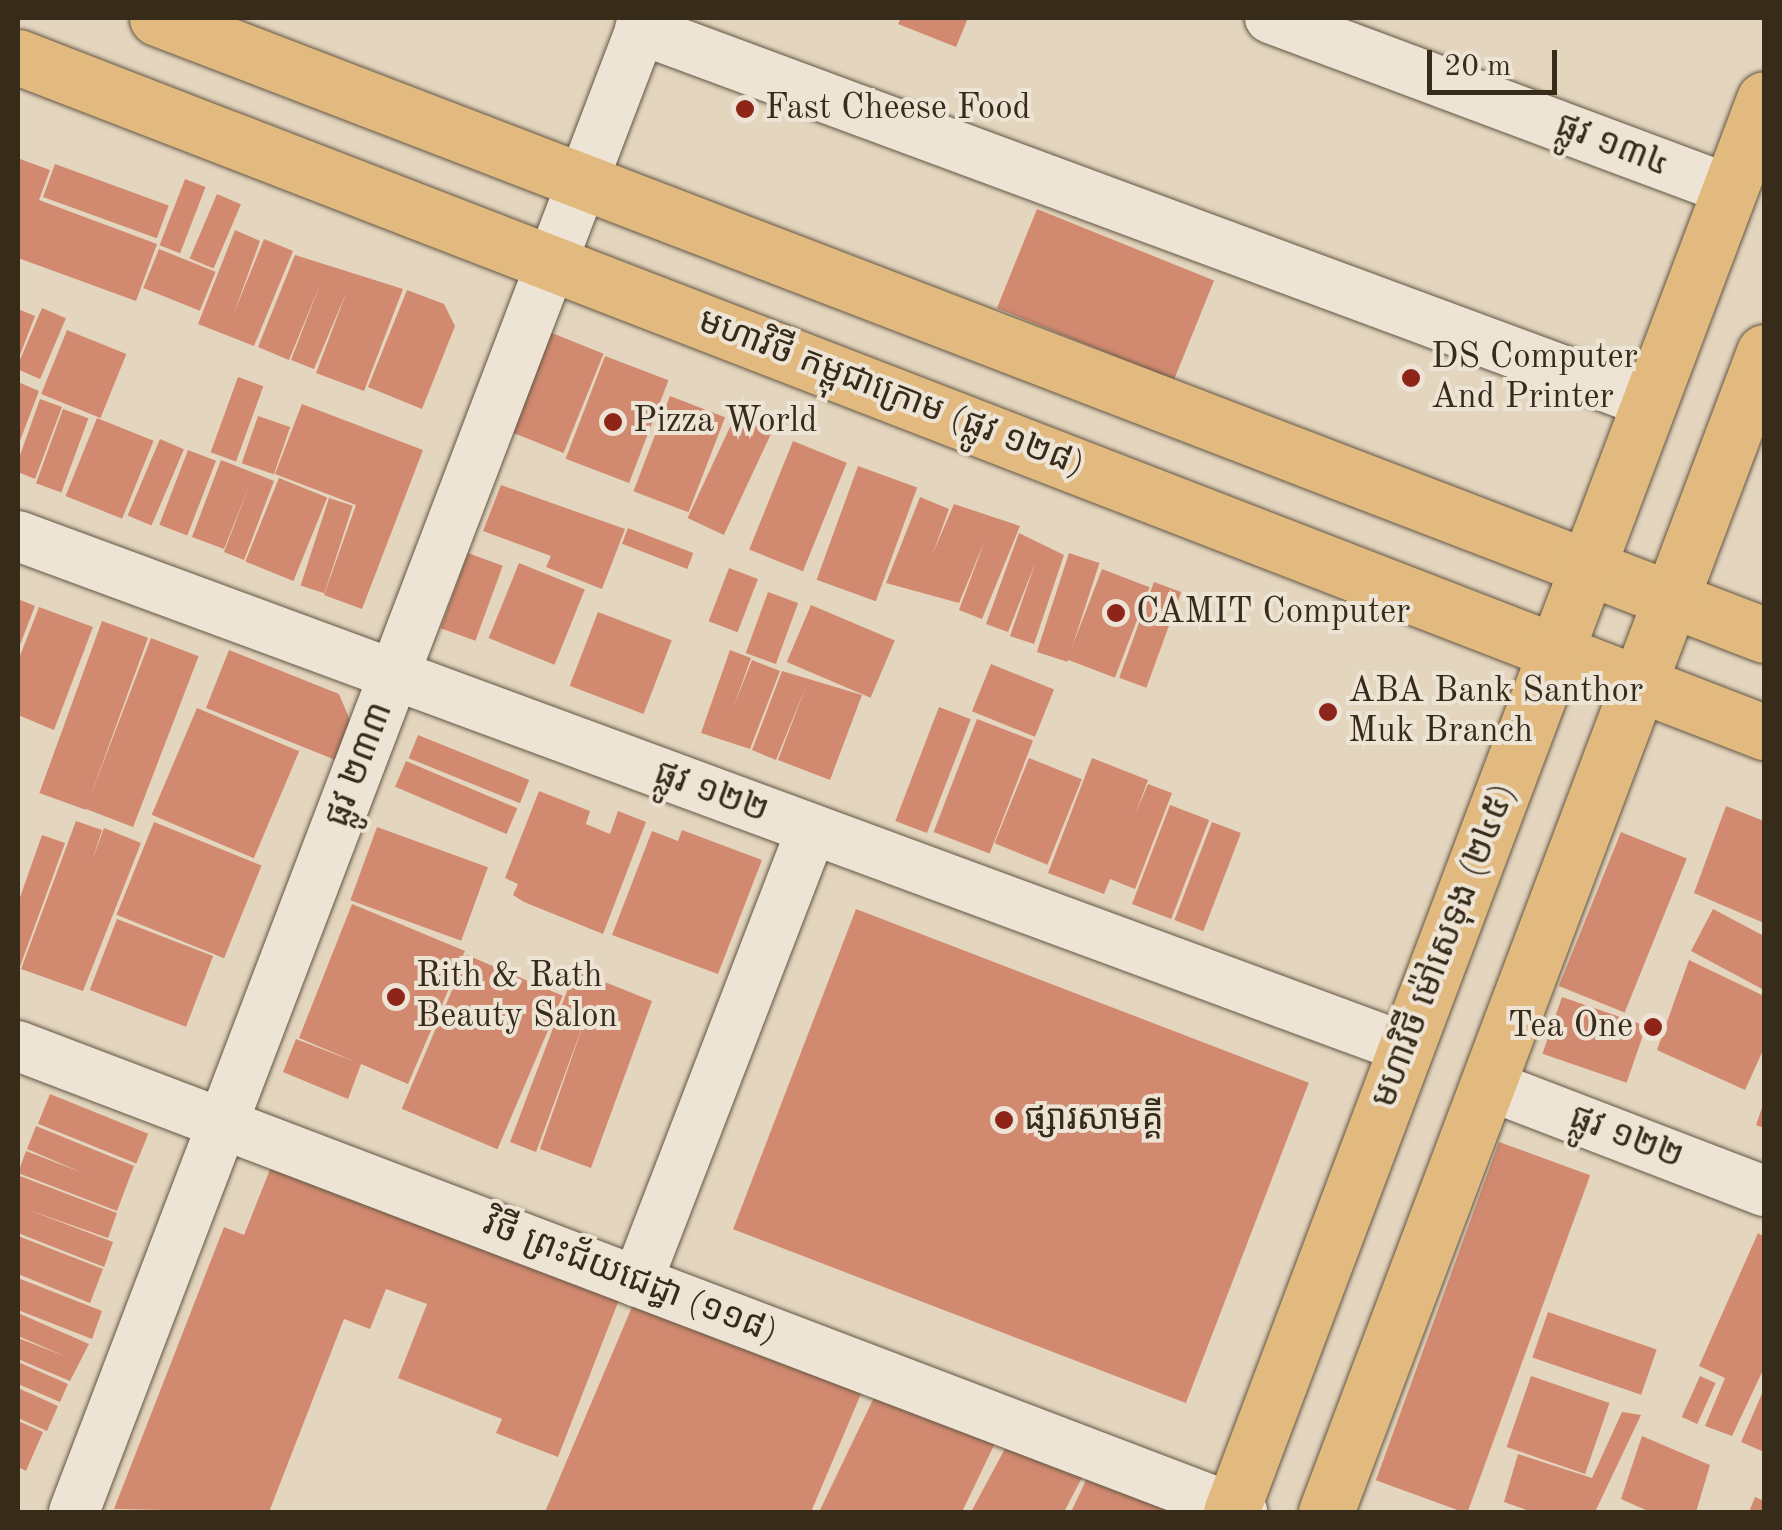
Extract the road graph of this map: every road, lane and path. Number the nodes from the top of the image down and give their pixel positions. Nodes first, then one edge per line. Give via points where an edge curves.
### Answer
1 (1270, 18) edge
2 (166, 21) edge
3 (643, 23) edge
4 (18, 56) edge
5 (1764, 99) edge
6 (146, 106) junction
7 (581, 180) junction
8 (1730, 190) junction
9 (553, 264) junction
10 (1764, 352) edge
11 (1650, 402) junction
12 (18, 536) edge
13 (1587, 566) junction
14 (1671, 600) junction
15 (1764, 635) edge
16 (1556, 652) junction
17 (395, 676) junction
18 (1639, 683) junction
19 (1764, 732) edge
20 (811, 830) junction
21 (18, 1046) edge
22 (1406, 1048) junction
23 (1488, 1085) junction
24 (222, 1124) junction
25 (1764, 1191) edge
26 (637, 1282) junction
27 (1235, 1511) edge
28 (74, 1512) edge
29 (1326, 1512) edge

1 - 8 street, ផ្លូវ ១៣៤
2 - 6 main road
2 - 7 main road
3 - 7 street, ផ្លូវ ២៣៣
3 - 11 street
4 - 6 main road, មហាវិថី កម្ពុជាក្រោម (ផ្លូវ ១២៨)
5 - 8 main road, មហាវិថី ម៉ៅសេទុង (២៤៥)
6 - 9 main road, មហាវិថី កម្ពុជាក្រោម (ផ្លូវ ១២៨)
7 - 9 street, ផ្លូវ ២៣៣
7 - 13 main road
8 - 11 main road, មហាវិថី ម៉ៅសេទុង (២៤៥)
9 - 16 main road, មហាវិថី កម្ពុជាក្រោម (ផ្លូវ ១២៨)
9 - 17 street, ផ្លូវ ២៣៣
10 - 14 main road
11 - 13 main road, មហាវិថី ម៉ៅសេទុង (២៤៥)
12 - 17 street, ផ្លូវ ១២២
13 - 14 main road
13 - 16 main road, មហាវិថី ម៉ៅសេទុង (២៤៥)
14 - 15 main road
14 - 18 main road
16 - 18 main road, មហាវិថី កម្ពុជាក្រោម (ផ្លូវ ១២៨)
16 - 22 main road, មហាវិថី ម៉ៅសេទុង (២៤៥)
17 - 20 street, ផ្លូវ ១២២
17 - 24 street, ផ្លូវ ២៣៣
18 - 19 main road, មហាវិថី កម្ពុជាក្រោម (ផ្លូវ ១២៨)
18 - 23 main road
20 - 22 street, ផ្លូវ ១២២
20 - 26 street
21 - 24 street, វិថី ព្រះជ័យជេដ្ធា (១១៨)
22 - 27 main road, មហាវិថី ម៉ៅសេទុង (២៤៥)
23 - 25 street, ផ្លូវ ១២២
23 - 29 main road
24 - 26 street, វិថី ព្រះជ័យជេដ្ធា (១១៨)
24 - 28 street, ផ្លូវ ២៣៣
26 - 27 street, វិថី ព្រះជ័យជេដ្ធា (១១៨)

